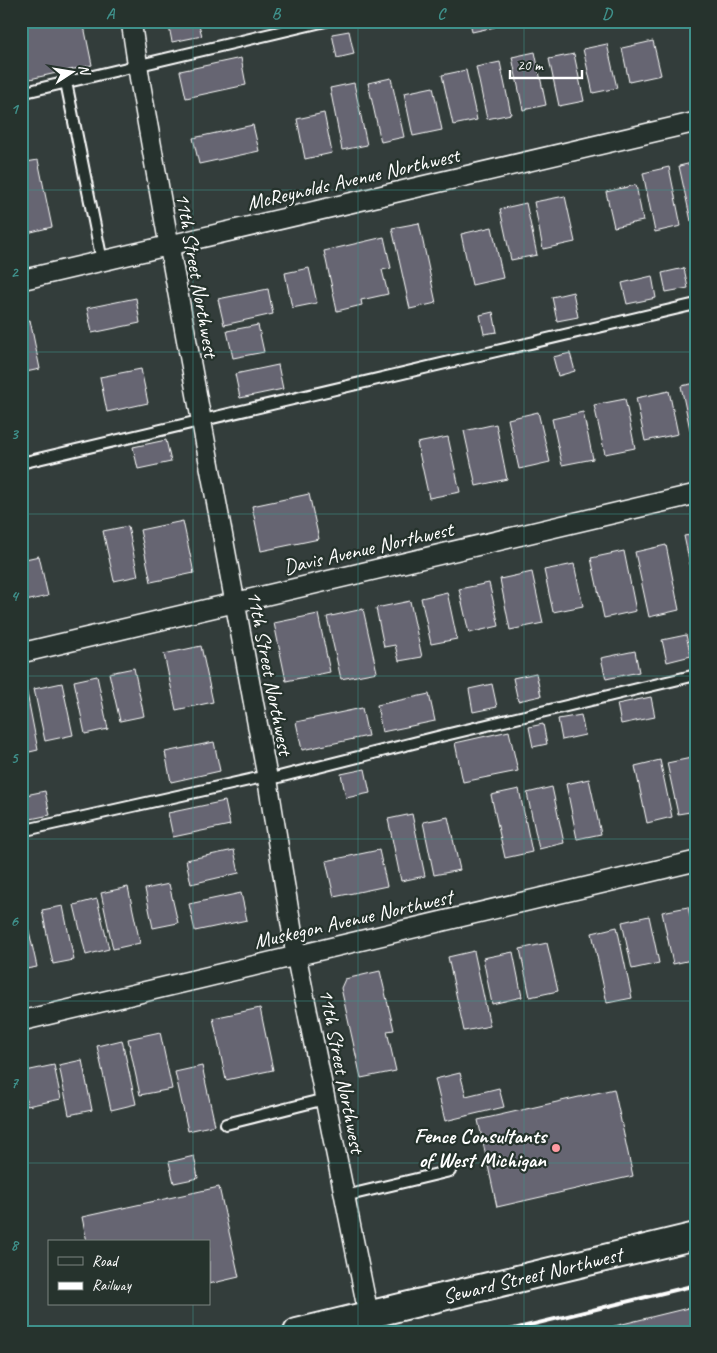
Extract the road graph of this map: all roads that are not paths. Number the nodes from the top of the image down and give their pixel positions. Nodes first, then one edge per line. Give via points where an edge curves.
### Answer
1 (132, 21) edge
2 (326, 21) edge
3 (138, 65) junction
4 (66, 82) junction
5 (21, 93) edge
6 (696, 122) edge
7 (169, 245) junction
8 (102, 261) junction
9 (21, 280) edge
10 (696, 304) edge
11 (201, 420) junction
12 (21, 463) edge
13 (696, 494) edge
14 (234, 603) junction
15 (21, 653) edge
16 (696, 675) edge
17 (267, 778) junction
18 (21, 831) edge
19 (696, 861) edge
20 (296, 955) junction
21 (21, 1022) edge
22 (325, 1099) junction
23 (226, 1124) dead end
24 (450, 1171) dead end
25 (345, 1196) junction
26 (696, 1236) edge
27 (371, 1324) edge
28 (297, 1332) edge

1 - 3 street, 11th Street Northwest
2 - 3 lane
3 - 4 lane
3 - 7 street, 11th Street Northwest
4 - 5 lane
4 - 8 lane
6 - 7 street, McReynolds Avenue Northwest
7 - 8 street, McReynolds Avenue Northwest
7 - 11 street, 11th Street Northwest
8 - 9 street, McReynolds Avenue Northwest
10 - 11 lane
11 - 12 lane
11 - 14 street, 11th Street Northwest
13 - 14 street, Davis Avenue Northwest
14 - 15 street, Davis Avenue Northwest
14 - 17 street, 11th Street Northwest
16 - 17 lane
17 - 18 lane
17 - 20 street, 11th Street Northwest
19 - 20 street, Muskegon Avenue Northwest
20 - 21 street, Muskegon Avenue Northwest
20 - 22 street, 11th Street Northwest
22 - 23 lane
22 - 25 street, 11th Street Northwest
24 - 25 lane
25 - 27 street, 11th Street Northwest
26 - 27 street, Seward Street Northwest
27 - 28 street, Seward Street Northwest

